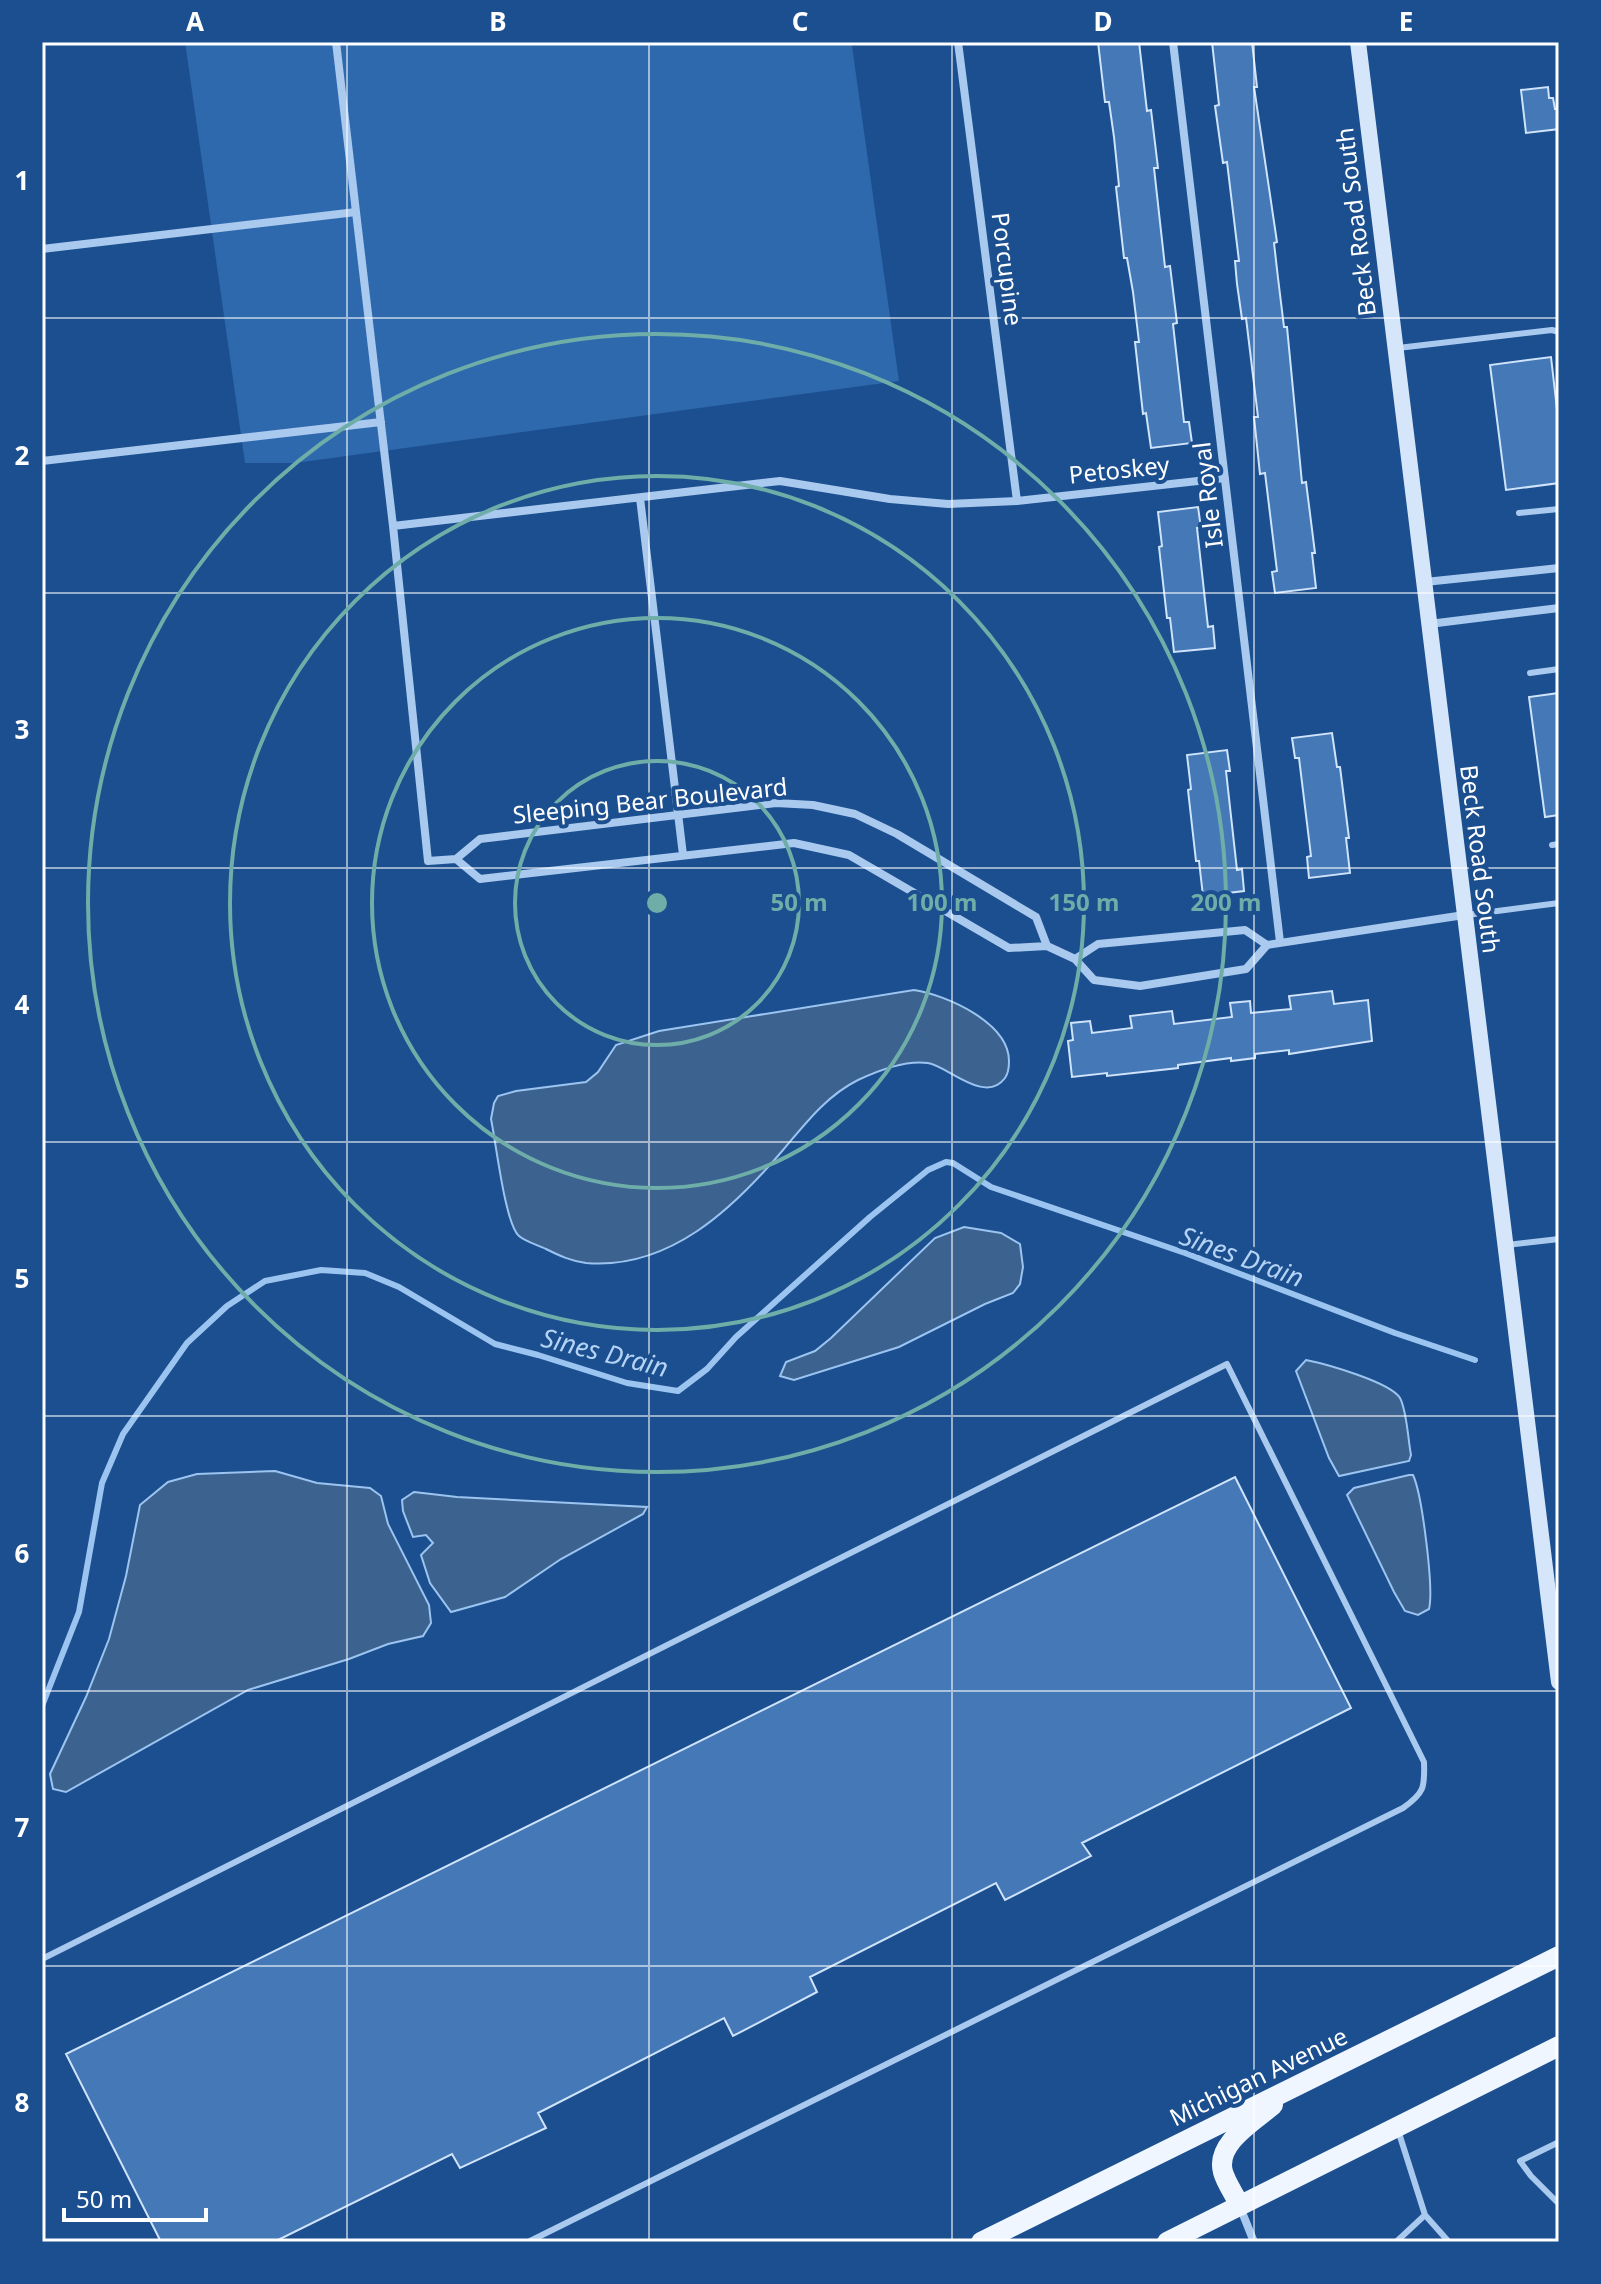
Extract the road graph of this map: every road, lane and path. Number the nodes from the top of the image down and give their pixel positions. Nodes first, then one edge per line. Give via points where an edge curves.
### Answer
1 (336, 42) edge
2 (958, 42) edge
3 (1173, 42) edge
4 (1358, 42) edge
5 (356, 212) junction
6 (42, 249) edge
7 (1559, 332) edge
8 (1394, 349) junction
9 (381, 422) junction
10 (42, 461) edge
11 (1225, 478) junction
12 (640, 498) junction
13 (1017, 501) junction
14 (1559, 509) edge
15 (1519, 513) dead end
16 (393, 526) junction
17 (1559, 568) edge
18 (1423, 582) junction
19 (1559, 608) edge
20 (1428, 624) junction
21 (1559, 669) edge
22 (1530, 673) dead end
23 (679, 814) junction
24 (683, 855) junction
25 (456, 859) junction
26 (1559, 903) edge
27 (1464, 915) junction
28 (1280, 942) junction
29 (1267, 945) junction
30 (1047, 946) junction
31 (1075, 959) junction
32 (1559, 1239) edge
33 (1504, 1246) junction
34 (1559, 1682) edge
35 (1559, 1956) edge
36 (42, 1959) edge
37 (1559, 2046) edge
38 (1295, 2087) junction
39 (1397, 2126) junction
40 (1559, 2142) edge
41 (1559, 2204) edge
42 (1240, 2206) junction
43 (1425, 2215) junction
44 (528, 2242) edge
45 (981, 2242) edge
46 (1167, 2242) edge
47 (1254, 2242) edge
48 (1396, 2242) edge
49 (1449, 2242) edge

1 - 5 street
2 - 13 street, Porcupine
3 - 11 street, Isle Royal
4 - 8 main road, Beck Road South
5 - 6 street
5 - 9 street
7 - 8 lane
8 - 18 main road, Beck Road South
9 - 10 street
9 - 16 street
11 - 13 street, Petoskey
11 - 28 street, Isle Royal
12 - 13 street, Petoskey via 780,481 948,504
12 - 16 street, Petoskey
12 - 23 street
14 - 15 lane
16 - 25 street, Sleeping Bear Boulevard via 428,861
17 - 18 street
18 - 20 main road, Beck Road South
19 - 20 street
20 - 27 main road, Beck Road South
21 - 22 lane
23 - 24 street
23 - 25 street, Sleeping Bear Boulevard via 480,839
23 - 30 street, Sleeping Bear Boulevard via 776,803 855,814 1036,917
24 - 25 street via 480,879
24 - 30 street via 794,843 821,848 849,855 1009,948
26 - 27 lane
27 - 28 street
27 - 33 main road, Beck Road South
28 - 29 street
29 - 31 street via 1245,930 1098,944
29 - 31 street via 1246,969 1140,986 1094,980
30 - 31 street
32 - 33 lane
33 - 34 main road, Beck Road South
35 - 38 main road, Michigan Avenue
36 - 44 lane via 1227,1364 1424,1762 1420,1795 1403,1808
37 - 39 main road
38 - 42 main road via 1229,2144 1221,2158
38 - 45 main road, Michigan Avenue
39 - 42 main road
39 - 43 lane
40 - 41 lane via 1520,2161
42 - 46 main road
42 - 47 street
43 - 48 lane
43 - 49 lane

